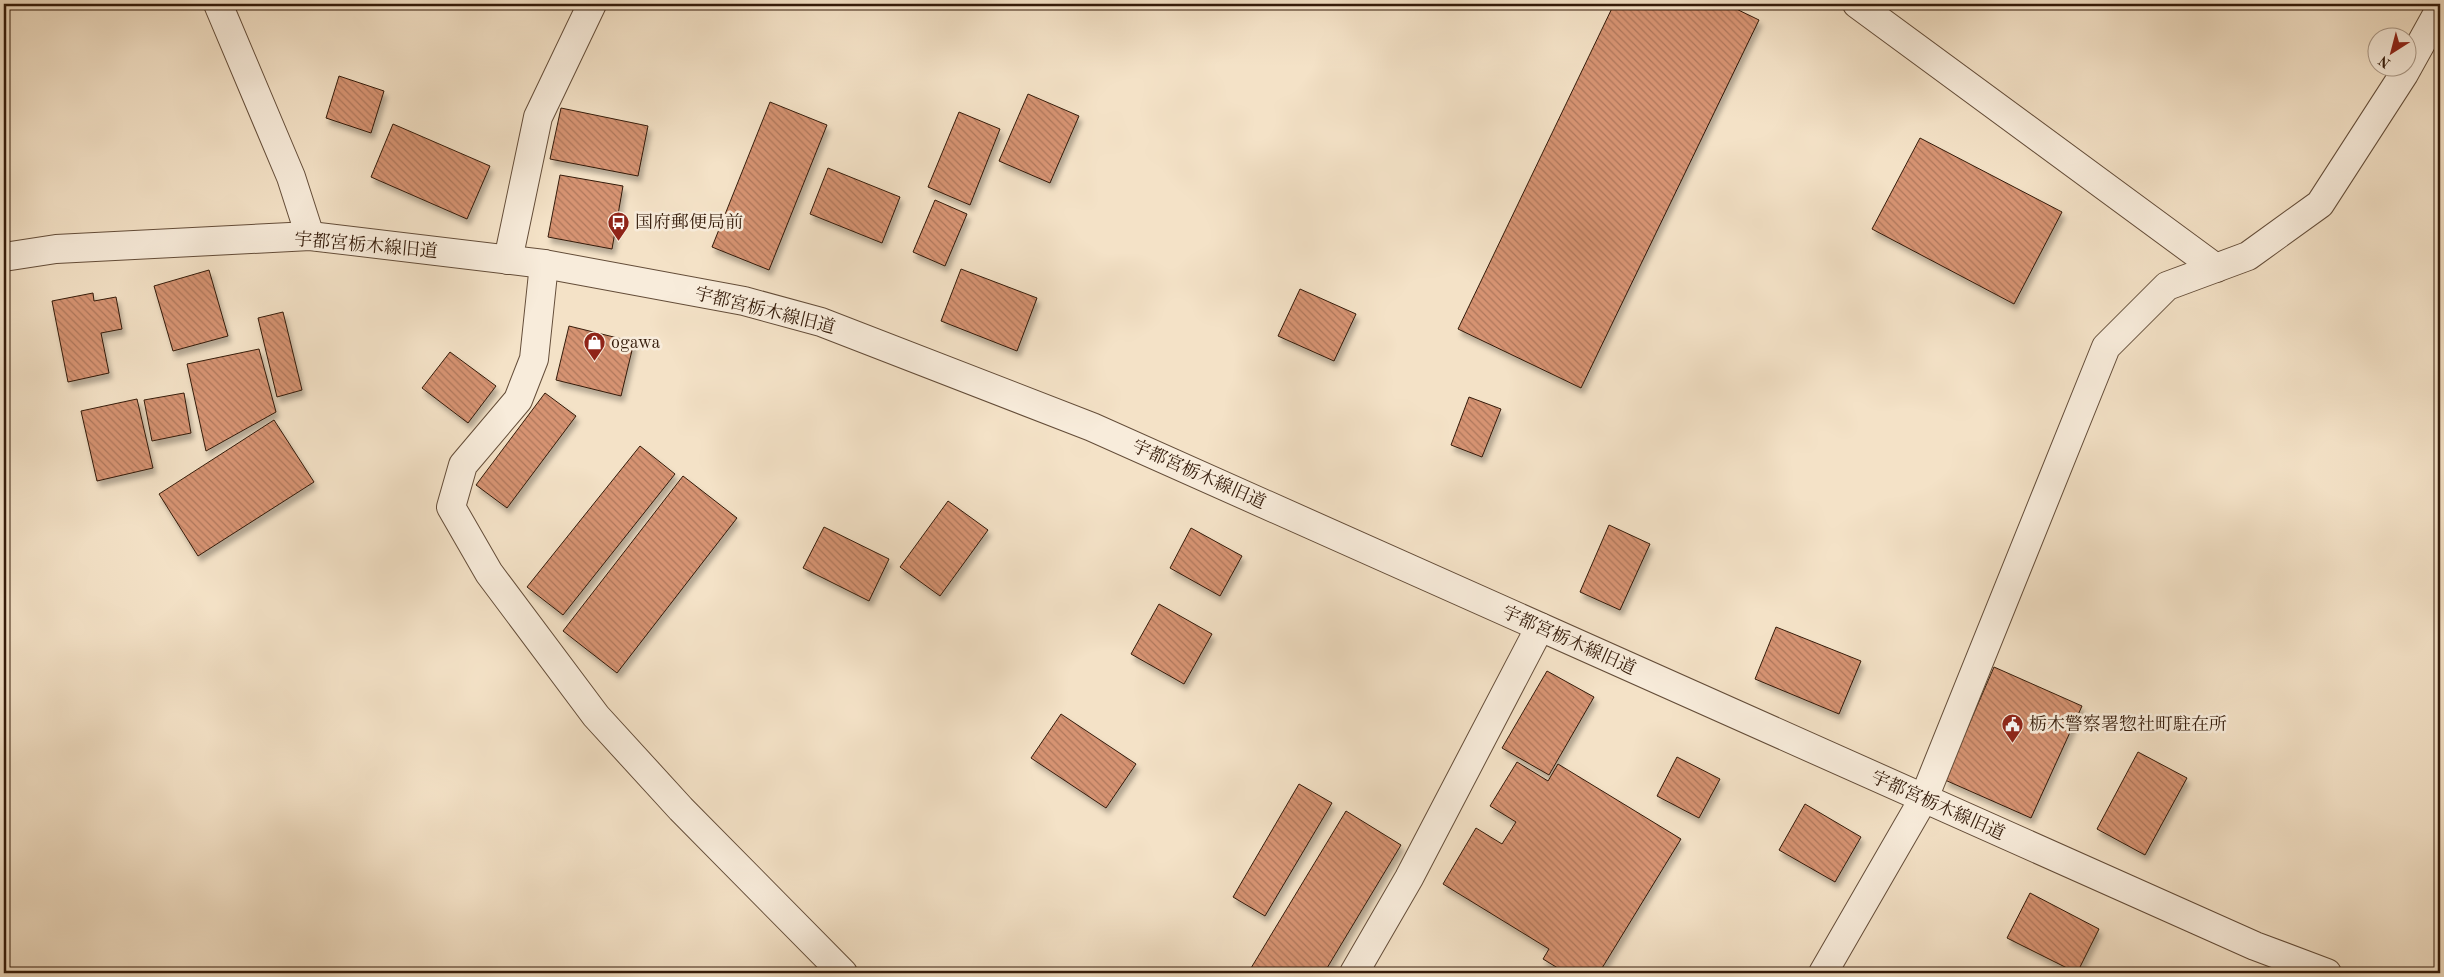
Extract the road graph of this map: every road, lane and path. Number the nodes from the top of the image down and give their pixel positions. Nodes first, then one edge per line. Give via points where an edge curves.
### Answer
1 (218, 4) edge
2 (592, 4) edge
3 (1857, 4) edge
4 (2440, 9) edge
5 (310, 236) junction
6 (4, 257) edge
7 (508, 260) junction
8 (544, 264) junction
9 (2216, 268) junction
10 (1540, 627) junction
11 (1924, 798) junction
12 (843, 973) edge
13 (1354, 973) edge
14 (1823, 973) edge
15 (2327, 973) edge

1 - 5 street via 291,177
2 - 7 street via 538,117
3 - 9 street
4 - 9 street via 2404,74 2320,204 2248,256
5 - 6 street, 宇都宮栃木線旧道 via 56,249
5 - 7 street, 宇都宮栃木線旧道
7 - 8 street, 宇都宮栃木線旧道
8 - 10 street, 宇都宮栃木線旧道 via 744,301 820,322 1092,427
8 - 12 street via 534,359 518,400 464,465 451,507 489,573 596,716 681,809
9 - 11 street via 2167,286 2106,347
10 - 11 street, 宇都宮栃木線旧道
10 - 13 street via 1409,878
11 - 14 street
11 - 15 street, 宇都宮栃木線旧道 via 2256,946

